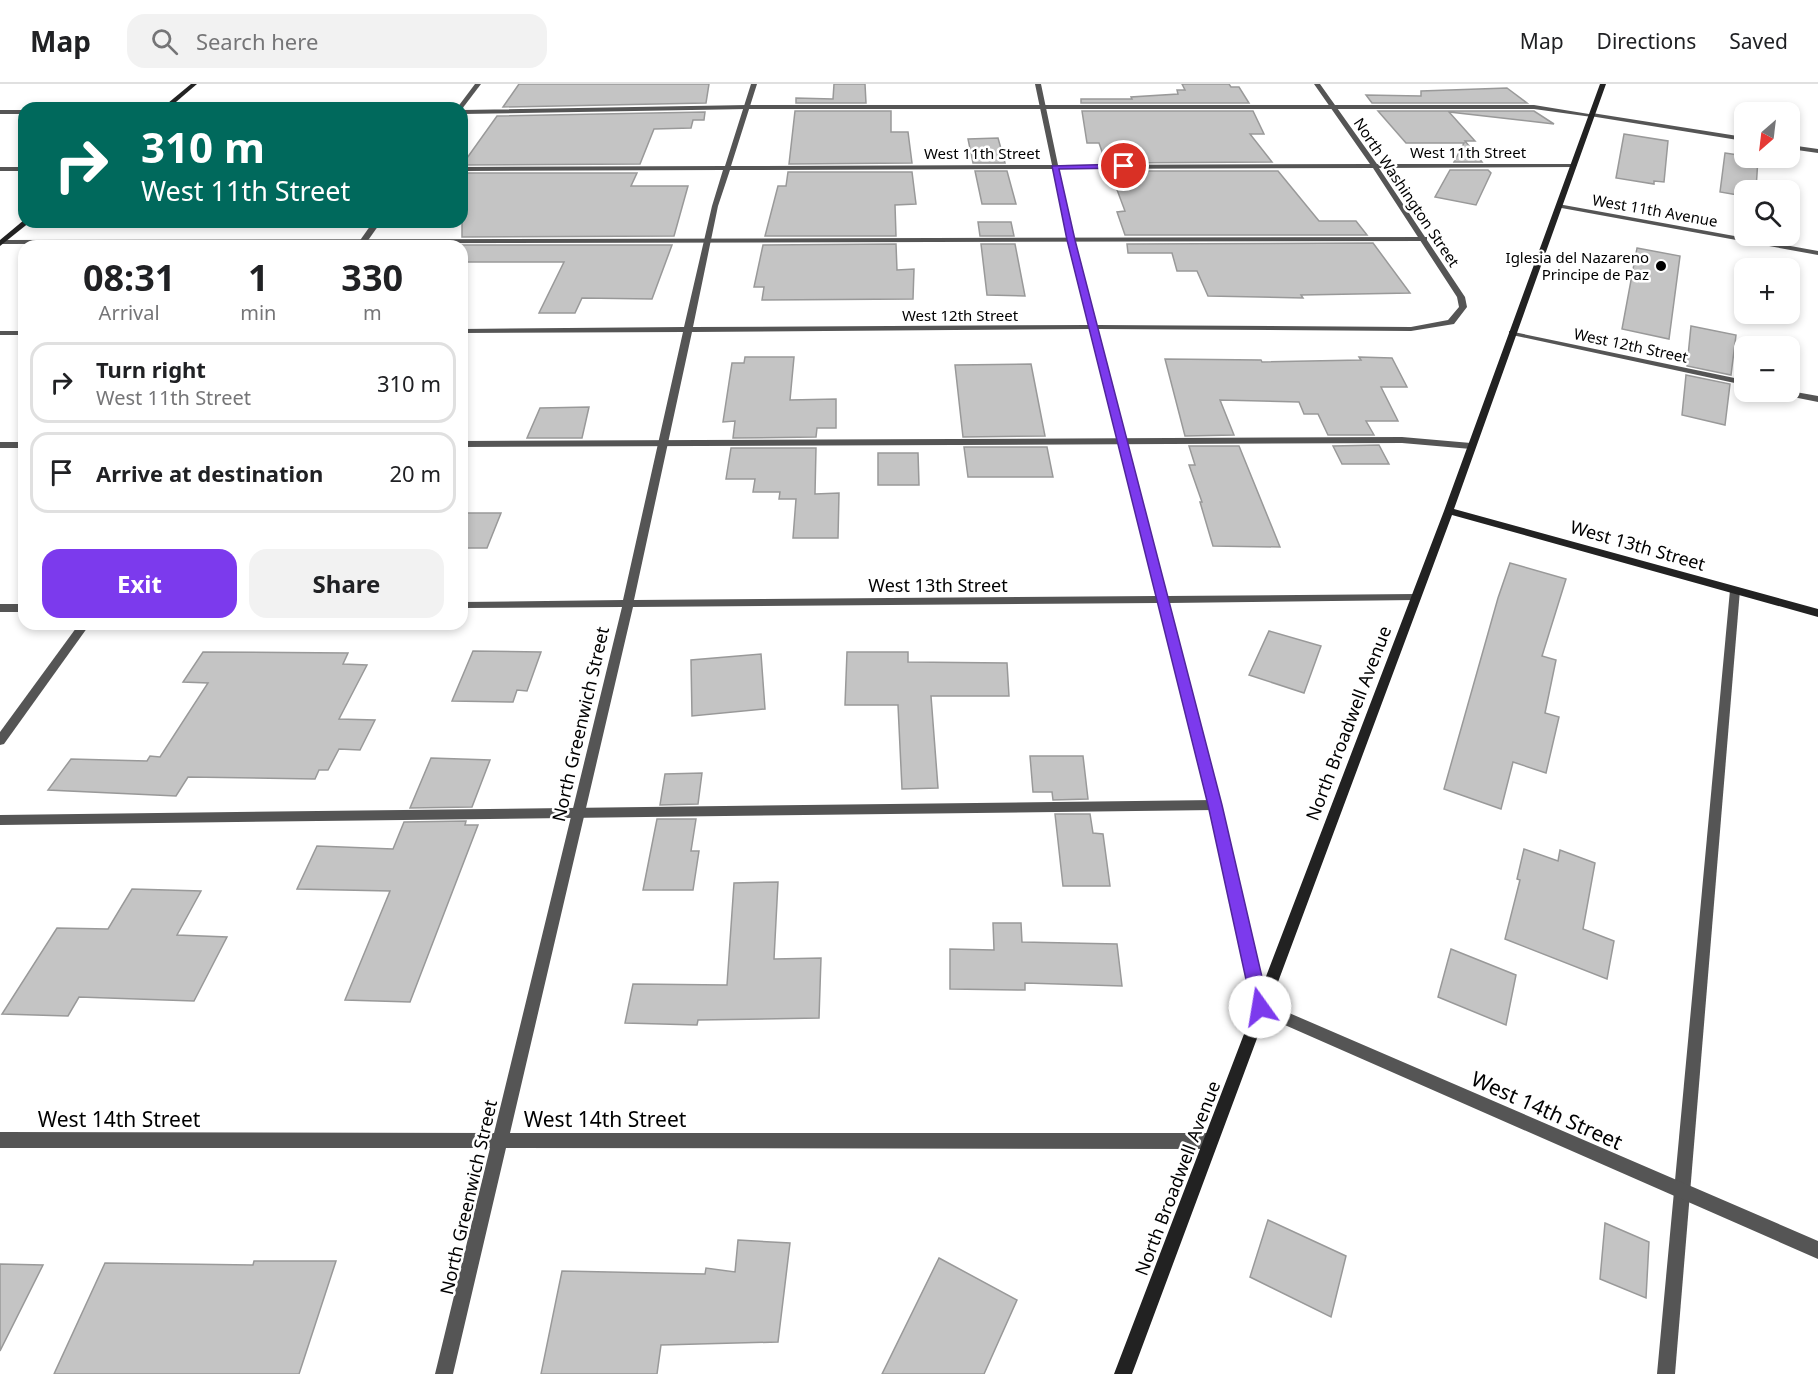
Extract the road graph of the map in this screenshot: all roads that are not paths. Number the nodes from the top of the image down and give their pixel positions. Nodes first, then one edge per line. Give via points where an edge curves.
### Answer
1 (194, 84) edge
2 (478, 84) edge
3 (754, 84) edge
4 (1038, 84) edge
5 (1317, 84) edge
6 (1603, 84) edge
7 (172, 102) edge
8 (466, 102) edge
9 (747, 107) junction
10 (1042, 108) junction
11 (1334, 108) junction
12 (468, 110) edge
13 (0, 112) edge
14 (18, 112) edge
15 (1592, 115) junction
16 (1734, 137) edge
17 (1800, 148) edge
18 (1818, 151) edge
19 (1574, 165) junction
20 (1055, 166) junction
21 (1376, 166) junction
22 (727, 167) junction
23 (0, 169) edge
24 (18, 169) edge
25 (468, 169) edge
26 (1558, 206) junction
27 (19, 228) edge
28 (1424, 239) junction
29 (1071, 240) junction
30 (707, 241) junction
31 (1, 243) edge
32 (18, 243) edge
33 (468, 243) edge
34 (1818, 253) edge
35 (1456, 318) joint
36 (1093, 327) junction
37 (688, 330) junction
38 (468, 331) edge
39 (0, 333) edge
40 (18, 333) edge
41 (1512, 333) junction
42 (1734, 381) edge
43 (1800, 395) edge
44 (1818, 399) edge
45 (1122, 441) junction
46 (664, 443) junction
47 (468, 444) edge
48 (0, 445) edge
49 (18, 445) edge
50 (1471, 446) junction
51 (1449, 511) junction
52 (1735, 590) junction
53 (1415, 597) junction
54 (1163, 599) junction
55 (628, 604) junction
56 (468, 605) edge
57 (0, 608) edge
58 (18, 608) edge
59 (1818, 613) edge
60 (81, 630) edge
61 (0, 741) edge
62 (1215, 805) junction
63 (577, 813) junction
64 (0, 820) edge
65 (1260, 1007) junction
66 (0, 1140) edge
67 (500, 1140) junction
68 (1210, 1141) junction
69 (1681, 1192) junction
70 (1818, 1250) edge
71 (444, 1374) edge
72 (1123, 1374) edge
73 (1666, 1374) edge

1 - 7 main road
2 - 8 street
3 - 9 street, North Greenwich Street
4 - 10 street
5 - 11 street, North Washington Street
6 - 15 main road, North Broadwell Avenue
9 - 10 street
9 - 12 street
9 - 22 street, North Greenwich Street
10 - 11 street
10 - 20 street
11 - 15 street via 1534,107
11 - 21 street, North Washington Street
13 - 14 street
15 - 16 street
15 - 19 main road, North Broadwell Avenue
17 - 18 street
19 - 21 street, West 11th Street
19 - 26 main road, North Broadwell Avenue
20 - 21 street, West 11th Street
20 - 22 street, West 11th Street
20 - 29 street
21 - 28 street, North Washington Street
22 - 25 street, West 11th Street
22 - 30 street, North Greenwich Street
23 - 24 street
26 - 34 street, West 11th Avenue
26 - 41 main road, North Broadwell Avenue
27 - 31 main road
28 - 29 street
28 - 35 street, North Washington Street via 1461,297 1463,307
29 - 30 street
29 - 36 street
30 - 33 street
30 - 37 street, North Greenwich Street
31 - 32 street
35 - 36 street, West 12th Street via 1411,329
36 - 37 street, West 12th Street
36 - 45 street
37 - 38 street, West 12th Street
37 - 46 street, North Greenwich Street
39 - 40 street
41 - 42 street, West 12th Street
41 - 50 main road, North Broadwell Avenue
43 - 44 street
45 - 46 street
45 - 50 street via 1402,440
45 - 54 street
46 - 47 street
46 - 55 street, North Greenwich Street
48 - 49 street
50 - 51 main road, North Broadwell Avenue
51 - 52 main road, West 13th Street
51 - 53 main road, North Broadwell Avenue
52 - 59 main road, West 13th Street
52 - 69 street
53 - 54 street, West 13th Street
53 - 65 main road, North Broadwell Avenue
54 - 55 street, West 13th Street
54 - 62 street
55 - 56 street, West 13th Street
55 - 63 street, North Greenwich Street
57 - 58 street
60 - 61 street
62 - 63 street
62 - 65 street
63 - 64 street
63 - 67 street, North Greenwich Street
65 - 68 main road, North Broadwell Avenue
65 - 69 street, West 14th Street
66 - 67 street, West 14th Street
67 - 68 street, West 14th Street
67 - 71 street, North Greenwich Street
68 - 72 main road, North Broadwell Avenue
69 - 70 street, West 14th Street
69 - 73 street

